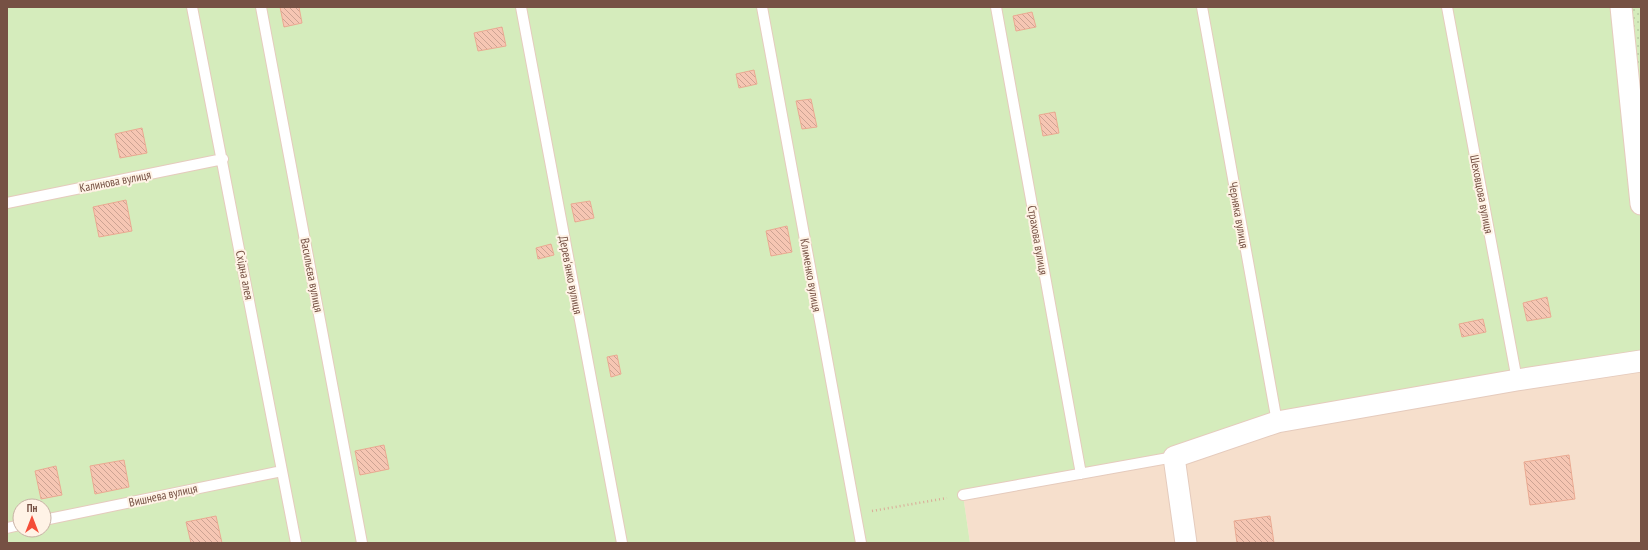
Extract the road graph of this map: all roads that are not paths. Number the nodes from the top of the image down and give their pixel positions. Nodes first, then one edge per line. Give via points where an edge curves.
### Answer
1 (192, 7) edge
2 (261, 7) edge
3 (521, 7) edge
4 (762, 7) edge
5 (996, 7) edge
6 (1202, 7) edge
7 (1447, 7) edge
8 (1621, 7) edge
9 (223, 159) junction
10 (7, 203) edge
11 (1641, 204) edge
12 (1641, 361) edge
13 (1517, 380) junction
14 (1277, 422) junction
15 (1174, 457) junction
16 (282, 471) junction
17 (1081, 474) junction
18 (963, 495) road end
19 (52, 518) edge
20 (296, 543) edge
21 (362, 543) edge
22 (622, 543) edge
23 (861, 543) edge
24 (1186, 543) edge

1 - 9 lane, Східна алея
2 - 21 lane, Васильєва вулиця
3 - 22 lane, Дерев'янко вулиця
4 - 23 lane, Клименко вулиця
5 - 17 lane, Страхова вулиця
6 - 14 lane, Черняка вулиця
7 - 13 lane, Шеховцова вулиця
8 - 11 street
9 - 10 lane, Калинова вулиця
9 - 16 lane, Східна алея
12 - 13 street
13 - 14 street
14 - 15 street
15 - 17 lane
15 - 24 street
16 - 19 lane, Вишнева вулиця
16 - 20 lane, Східна алея
17 - 18 lane

